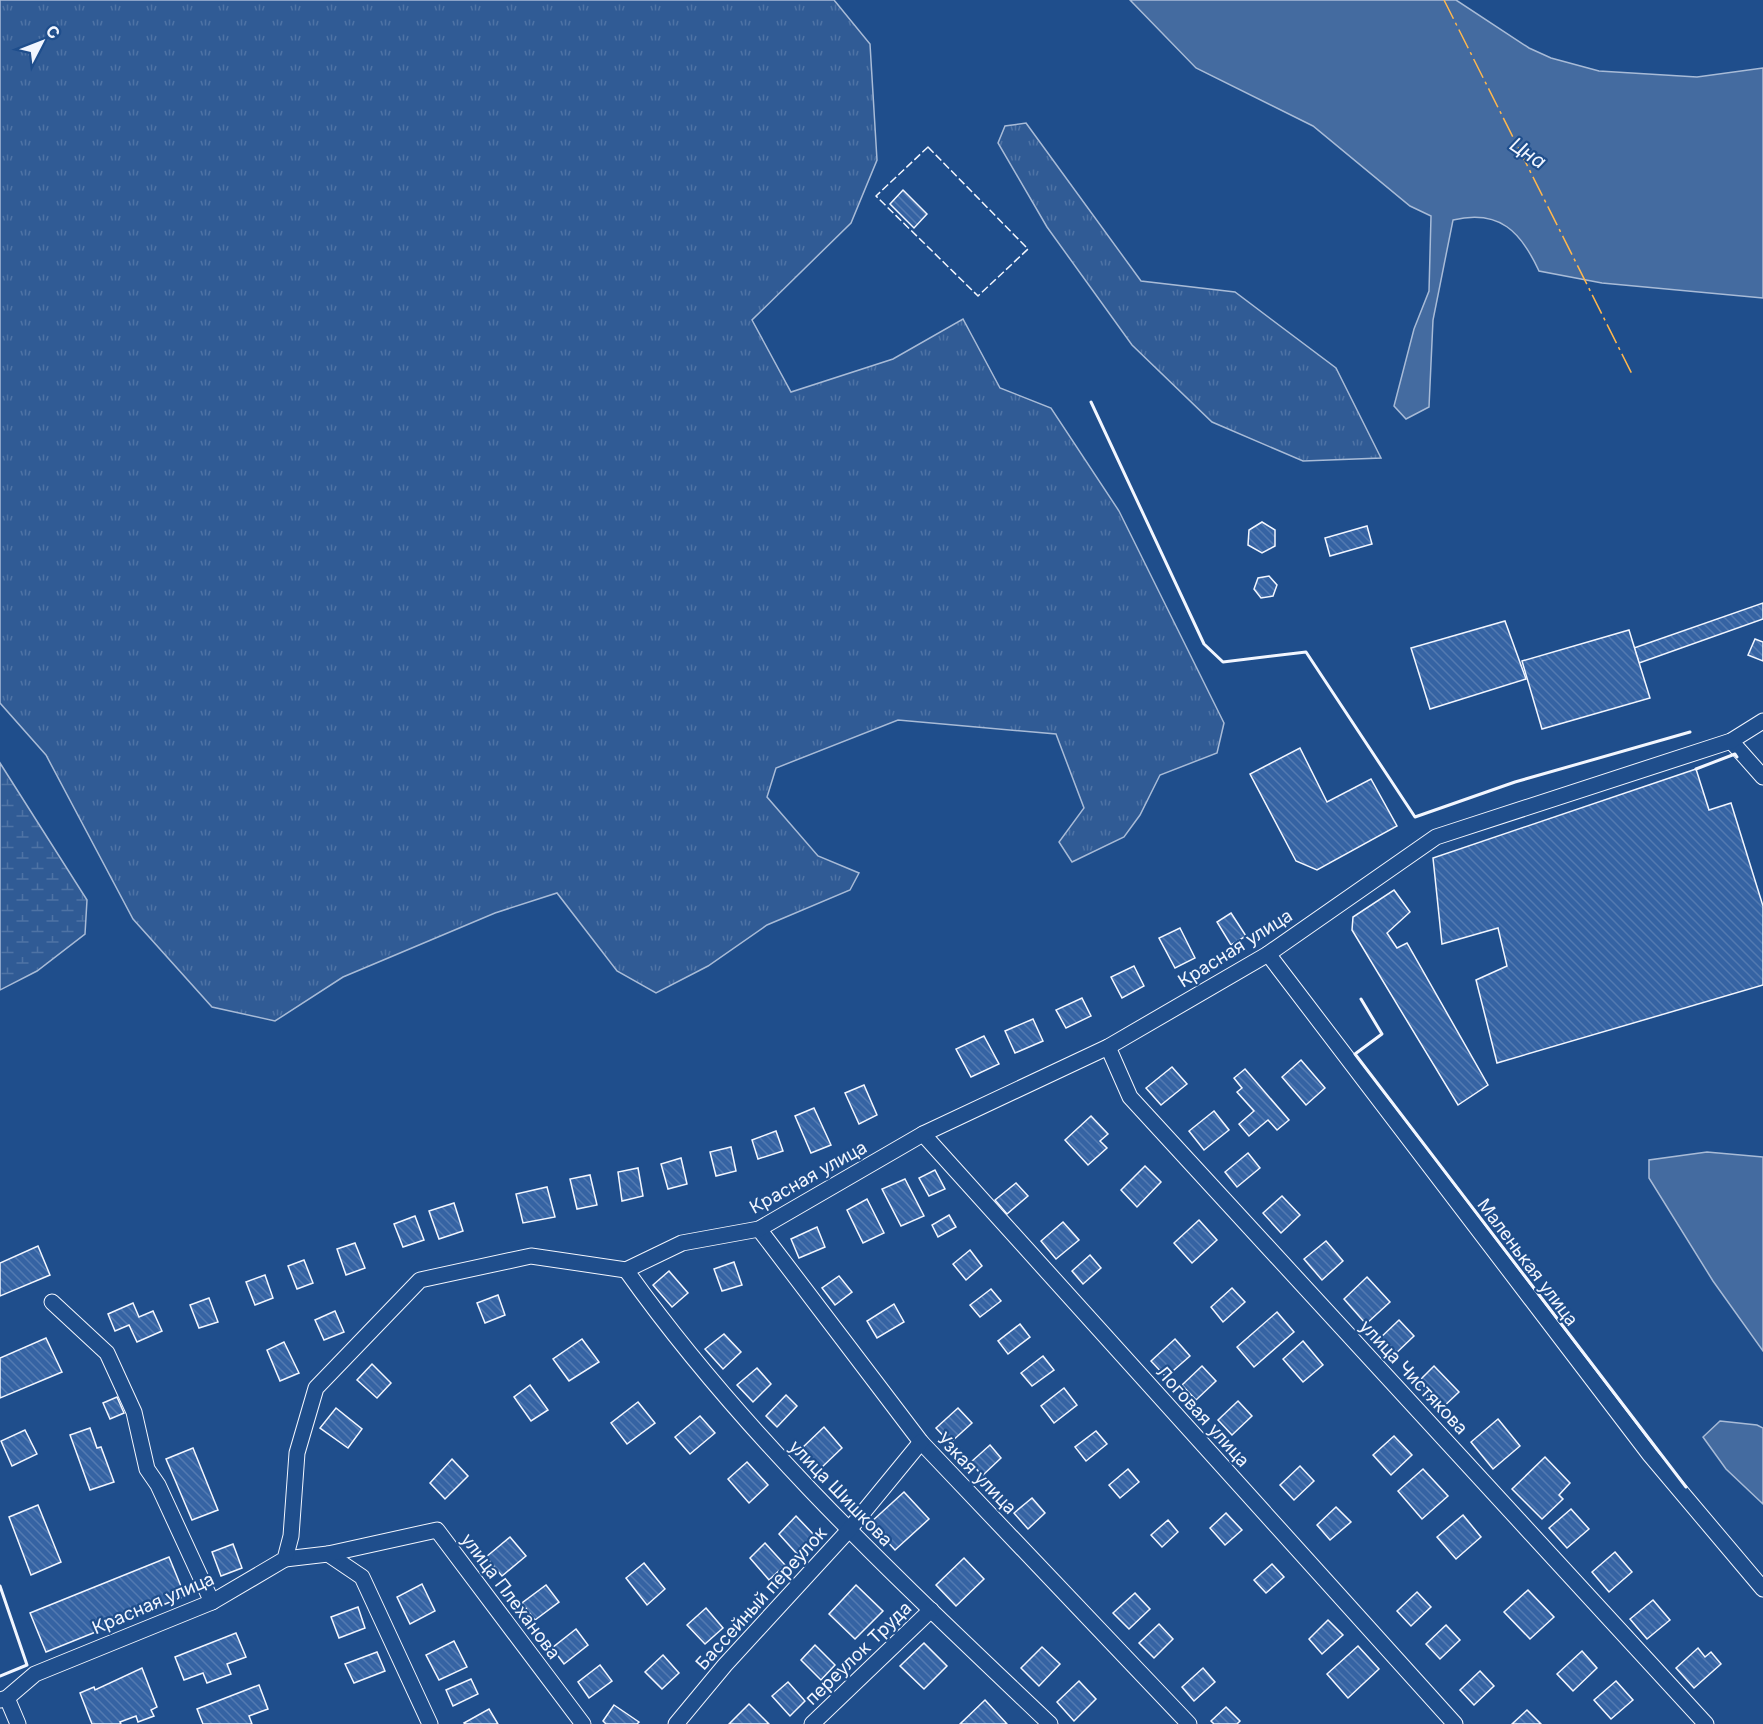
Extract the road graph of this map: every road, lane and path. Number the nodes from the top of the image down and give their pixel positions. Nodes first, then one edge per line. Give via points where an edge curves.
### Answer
1 (1763, 721) edge
2 (1731, 741) junction
3 (1763, 777) edge
4 (1268, 954) junction
5 (1108, 1047) junction
6 (923, 1134) junction
7 (759, 1229) junction
8 (626, 1270) junction
9 (52, 1302) dead end
10 (921, 1443) junction
11 (848, 1531) junction
12 (328, 1554) junction
13 (285, 1559) junction
14 (1763, 1589) edge
15 (213, 1602) junction
16 (931, 1610) junction
17 (4, 1699) edge
18 (18, 1724) edge
19 (430, 1724) edge
20 (583, 1724) edge
21 (676, 1724) edge
22 (812, 1724) edge
23 (1050, 1724) edge
24 (1189, 1724) edge
25 (1455, 1724) edge
26 (1706, 1724) edge

1 - 2 street, Красная улица
2 - 3 street
2 - 4 street, Красная улица via 1436,837
4 - 5 street, Красная улица
4 - 14 street, Маленькая улица via 1650,1455
5 - 6 street, Красная улица
5 - 26 street, улица Чистякова via 1130,1097
6 - 7 street, Красная улица
6 - 25 street, Логовая улица
7 - 8 street, Красная улица via 682,1243
7 - 10 street, Узкая улица
8 - 11 street, улица Шишкова via 711,1382
8 - 13 street via 531,1256 420,1280 316,1388 297,1453 291,1536
9 - 15 street via 107,1353 134,1412 147,1469
10 - 11 street, Бассейный переулок
10 - 24 street, Узкая улица
11 - 16 street, улица Шишкова
11 - 21 street, Бассейный переулок
12 - 13 street, улица Плеханова
12 - 19 street via 362,1577
12 - 20 street, улица Плеханова via 437,1530
13 - 15 street, Красная улица
15 - 17 street, Красная улица via 35,1674
16 - 22 street, переулок Труда
16 - 23 street, улица Шишкова
17 - 18 street

